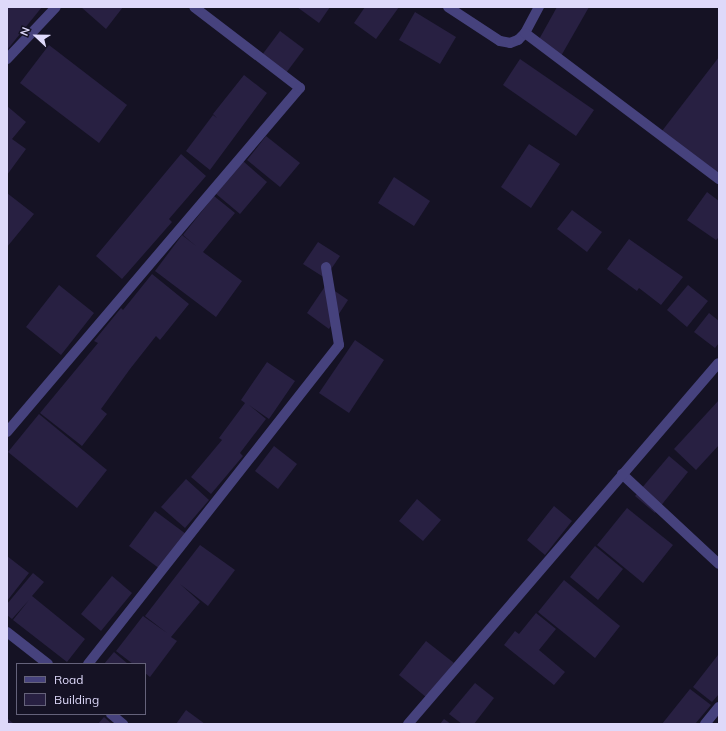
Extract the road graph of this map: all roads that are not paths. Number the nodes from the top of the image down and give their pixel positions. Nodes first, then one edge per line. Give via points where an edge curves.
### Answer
1 (56, 7) edge
2 (194, 7) edge
3 (448, 7) edge
4 (539, 7) edge
5 (525, 33) junction
6 (7, 59) edge
7 (719, 178) edge
8 (326, 267) dead end
9 (719, 363) edge
10 (7, 432) edge
11 (622, 474) junction
12 (719, 564) edge
13 (7, 632) edge
14 (47, 663) edge
15 (89, 663) edge
16 (719, 707) edge
17 (111, 715) edge
18 (123, 724) edge
19 (408, 724) edge
20 (705, 724) edge

1 - 6 street
2 - 10 street via 300,88
3 - 5 street via 500,41 518,40
4 - 5 street
5 - 7 street
8 - 15 street via 339,345
9 - 11 street
11 - 12 street
11 - 19 street
13 - 14 street
16 - 20 street
17 - 18 street

